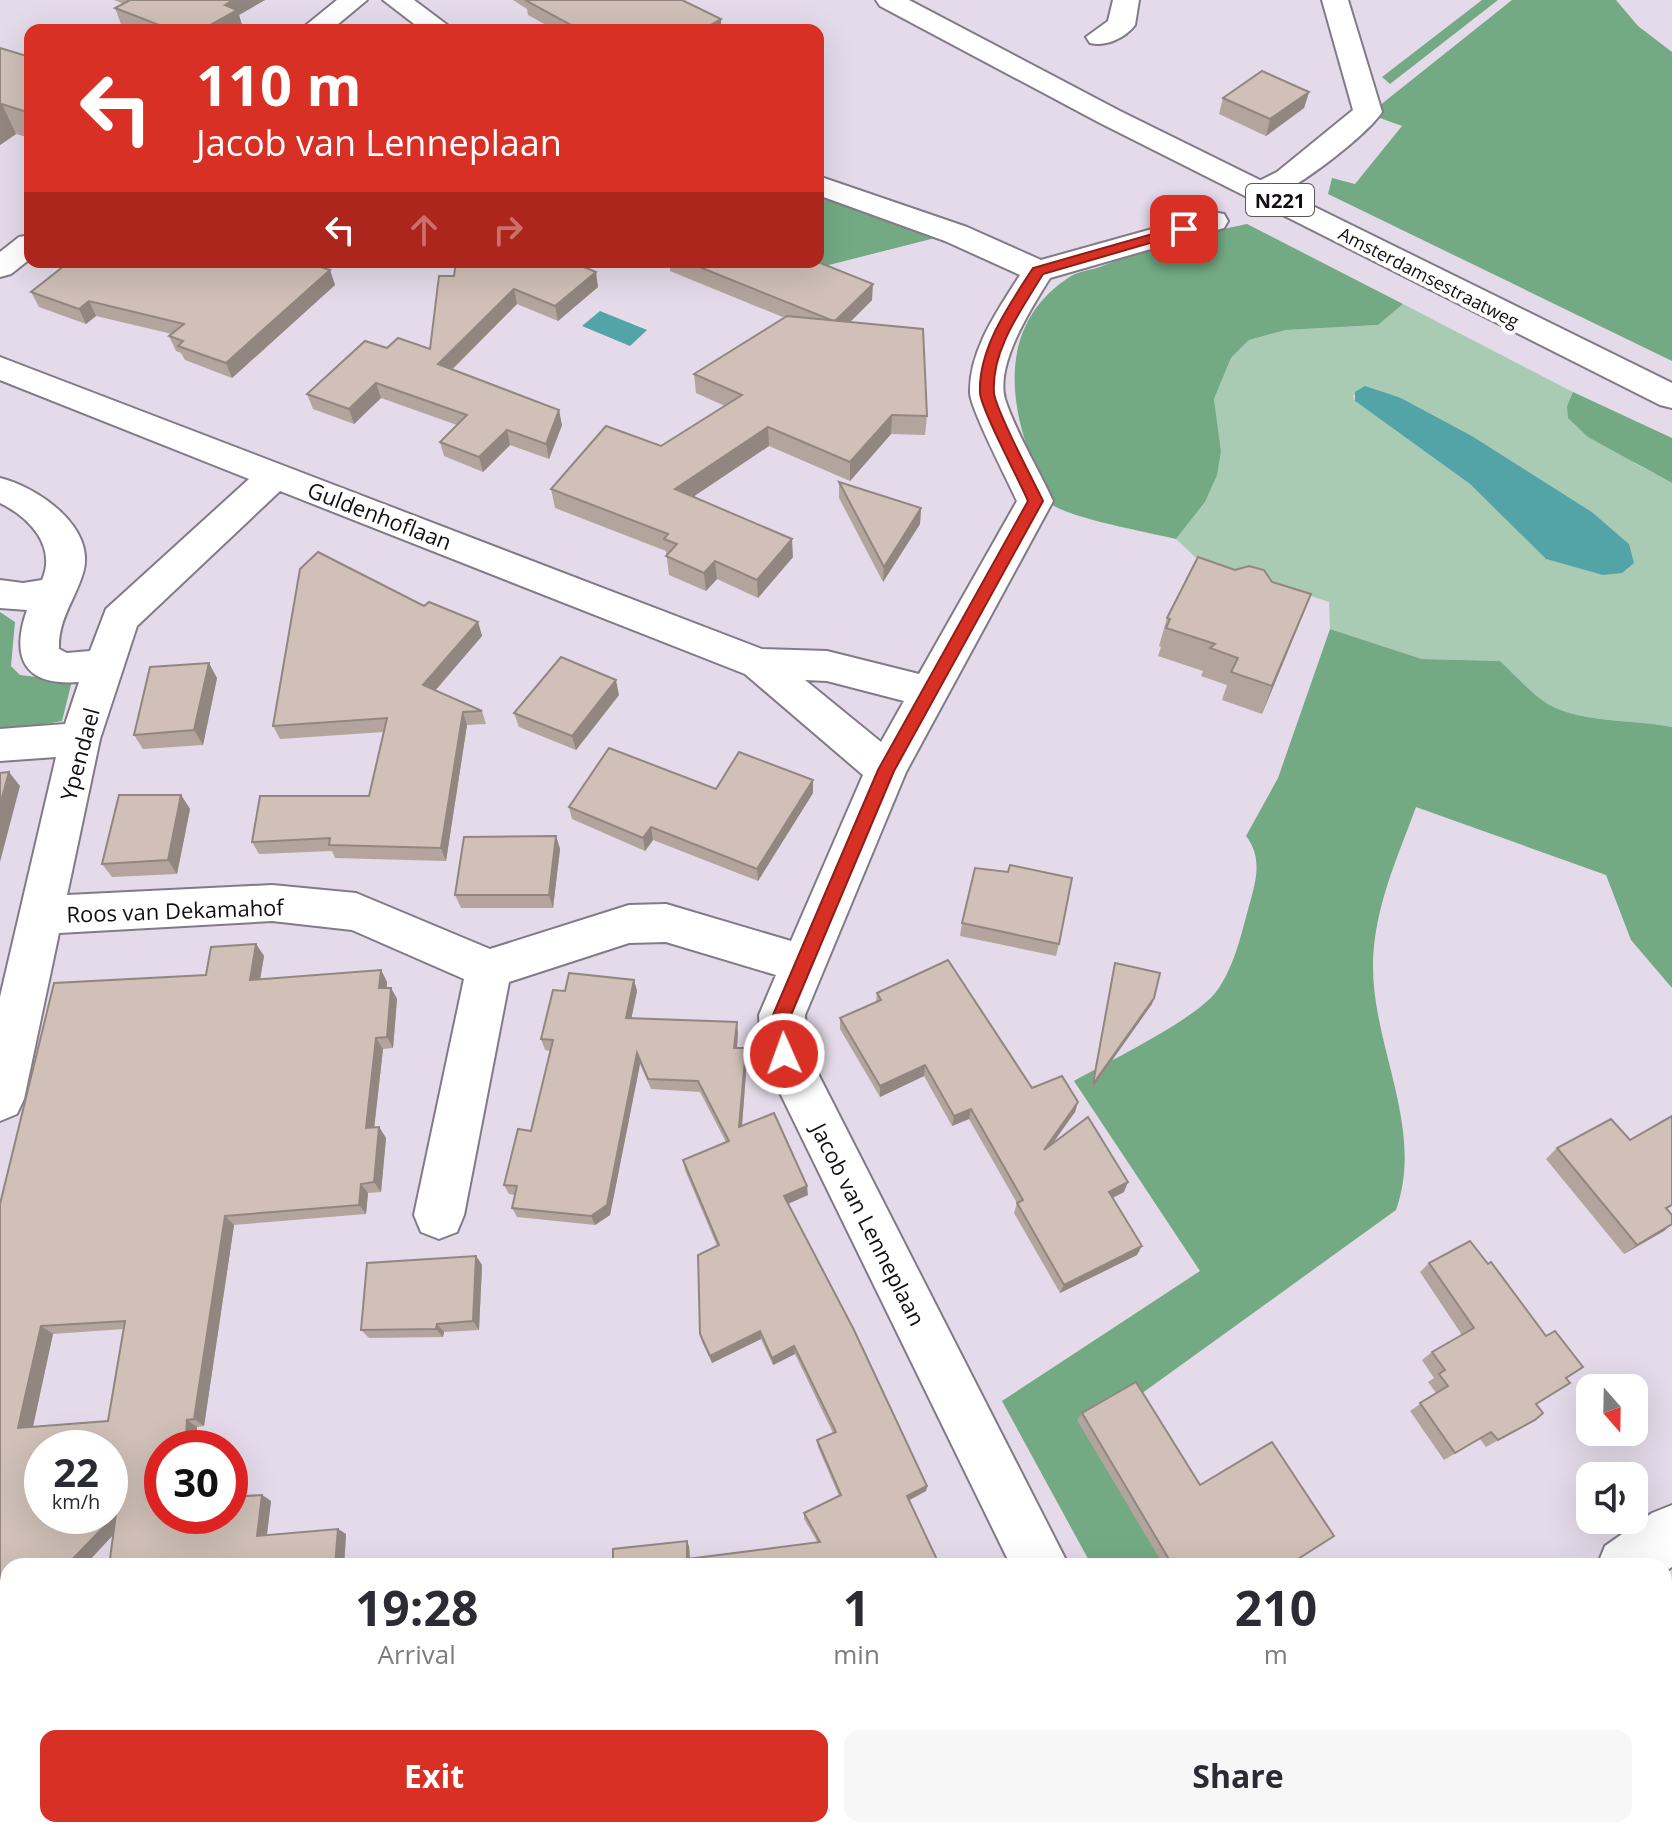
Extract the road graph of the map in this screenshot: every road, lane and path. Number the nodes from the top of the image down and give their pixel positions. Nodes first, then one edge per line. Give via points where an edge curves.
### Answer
1 (354, 0) edge
2 (396, 0) edge
3 (889, 0) edge
4 (1126, 0) edge
5 (1335, 0) edge
6 (322, 24) edge
7 (431, 24) edge
8 (1100, 37) dead end
9 (824, 187) edge
10 (1262, 191) junction
11 (1213, 221) dead end
12 (24, 249) edge
13 (0, 267) edge
14 (1038, 271) junction
15 (0, 368) edge
16 (1672, 397) edge
17 (276, 474) junction
18 (0, 490) edge
19 (59, 589) junction
20 (0, 594) edge
21 (759, 664) junction
22 (105, 665) junction
23 (928, 692) junction
24 (80, 739) junction
25 (0, 745) edge
26 (886, 770) junction
27 (41, 915) junction
28 (802, 964) junction
29 (489, 969) junction
30 (0, 1099) edge
31 (439, 1215) dead end
32 (1672, 1533) edge
33 (1037, 1558) edge
34 (1636, 1558) edge

1 - 6 street
2 - 7 street
3 - 10 street, Amsterdamsestraatweg / N221
4 - 8 street via 1121,25
5 - 10 street via 1368,112 1288,178
9 - 14 street via 956,234
10 - 16 street, Amsterdamsestraatweg / N221
11 - 14 street
12 - 13 street
14 - 23 street, Jacob van Lenneplaan via 990,361 987,396 1035,501
15 - 17 street, Guldenhoflaan
17 - 21 street, Guldenhoflaan
17 - 22 street, Ypendael via 120,619
18 - 19 street via 36,508 57,531 68,555
19 - 20 street via 29,598
19 - 22 street via 41,626 39,657 63,668
21 - 23 street, Guldenhoflaan via 827,666
21 - 26 street, Guldenhoflaan
22 - 24 street, Ypendael
23 - 26 street, Jacob van Lenneplaan
24 - 25 street
24 - 27 street, Ypendael
26 - 28 street, Jacob van Lenneplaan
27 - 29 street, Roos van Dekamahof via 272,903 356,912
27 - 30 street, Ypendael
28 - 29 street via 666,923 629,924
28 - 33 street, Jacob van Lenneplaan via 782,1015 784,1054
29 - 31 street
32 - 34 street

